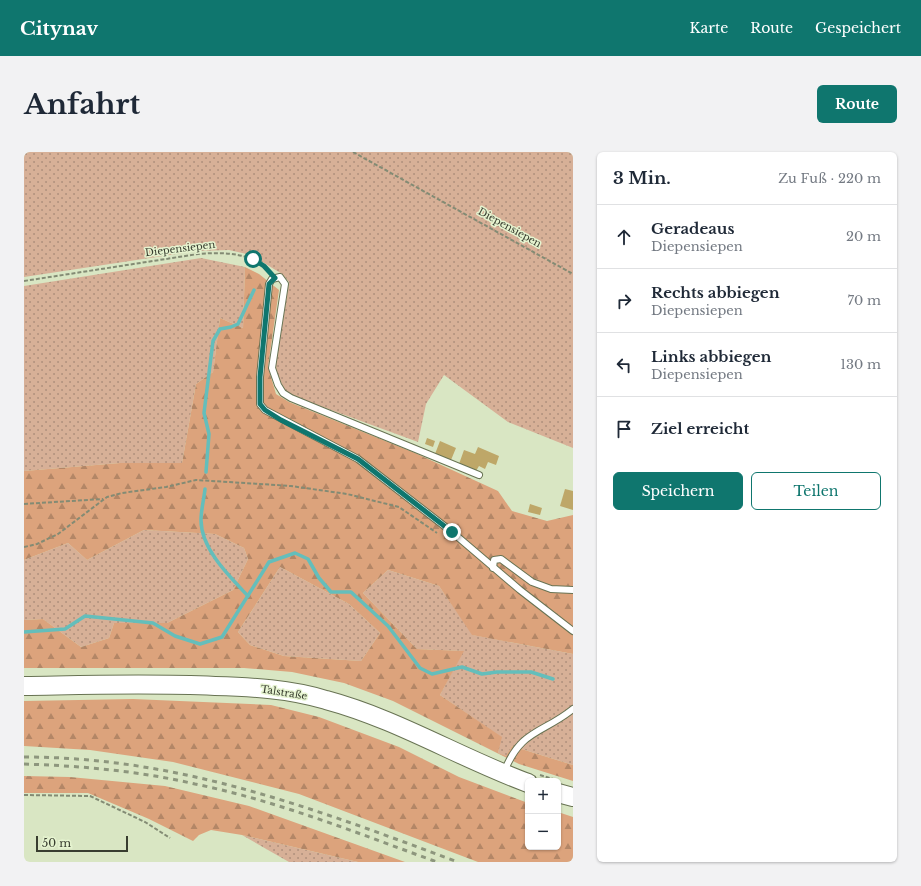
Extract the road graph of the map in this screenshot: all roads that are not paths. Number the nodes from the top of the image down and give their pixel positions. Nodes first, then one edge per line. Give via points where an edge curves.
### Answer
1 (479, 475) dead end
2 (493, 568) junction
3 (573, 590) edge
4 (573, 631) edge
5 (24, 686) edge
6 (573, 709) edge
7 (503, 774) junction
8 (525, 782) edge
9 (561, 794) edge
10 (573, 797) edge

1 - 2 lane via 283,393 272,368 285,284 280,277 269,284 260,377 260,404 281,420 358,459 452,532
2 - 3 lane via 494,560 501,559 532,582 551,589
2 - 4 lane
5 - 7 main road, Talstraße via 176,684 252,687 294,692 326,699 367,713
6 - 7 lane via 536,731 519,745
7 - 8 main road, Talstraße
9 - 10 main road

